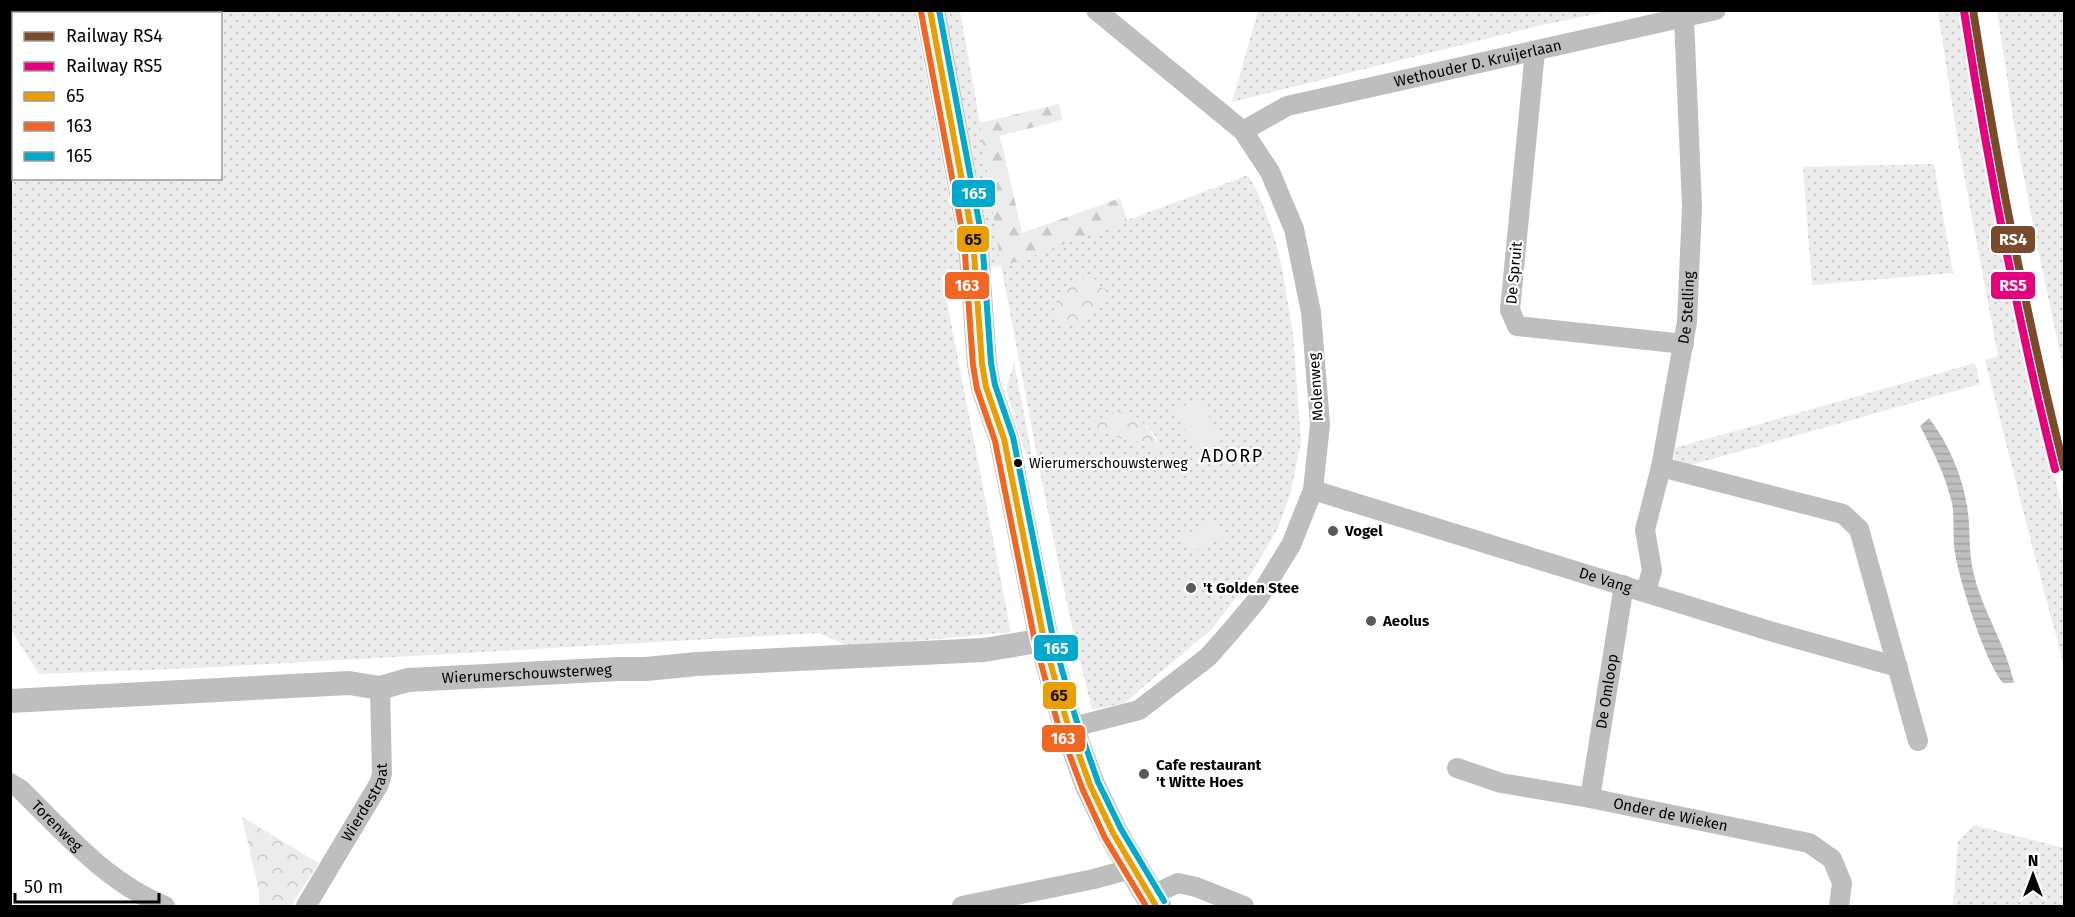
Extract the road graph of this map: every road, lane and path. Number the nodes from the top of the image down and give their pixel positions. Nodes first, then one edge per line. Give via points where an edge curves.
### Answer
1 (930, 10) edge
2 (1096, 10) edge
3 (1716, 10) edge
4 (1684, 18) junction
5 (1535, 51) junction
6 (1244, 131) junction
7 (1684, 344) junction
8 (1661, 467) junction
9 (1313, 490) junction
10 (1624, 585) junction
11 (1646, 592) junction
12 (1044, 640) junction
13 (1898, 667) junction
14 (381, 688) junction
15 (10, 701) edge
16 (1069, 728) junction
17 (1918, 741) dead end
18 (1457, 768) dead end
19 (10, 783) edge
20 (1590, 798) junction
21 (1134, 868) junction
22 (1153, 901) edge
23 (165, 906) edge
24 (306, 906) edge
25 (962, 906) edge
26 (1244, 906) edge
27 (1839, 906) edge

1 - 12 main road via 973,240 995,321 1004,439
2 - 6 street, Molenweg
3 - 4 street, Wethouder D. Kruijerlaan
4 - 5 street, Wethouder D. Kruijerlaan
4 - 7 street, De Stelling via 1692,207
5 - 6 street, Wethouder D. Kruijerlaan via 1287,106
5 - 7 street, De Spruit via 1510,310 1517,326
6 - 9 street, Molenweg via 1270,172 1294,229 1311,312 1320,424
7 - 8 street, De Stelling
8 - 11 street, De Stelling via 1645,530 1652,570
8 - 13 street via 1844,514 1859,529
9 - 10 street, De Vang
9 - 16 street, Molenweg via 1291,545 1257,600 1208,657 1139,710
10 - 11 street, De Vang
10 - 20 street, De Omloop
11 - 13 street, De Vang
12 - 14 street, Wierumerschouwsterweg via 984,650 408,680
12 - 16 main road
13 - 17 street
14 - 15 street, Wierumerschouwsterweg via 350,683
14 - 24 street, Wierdestraat via 379,784
16 - 21 main road via 1099,806
18 - 20 street, Onder de Wieken via 1501,783
19 - 23 street, Torenweg via 112,877 143,898
20 - 27 street, Onder de Wieken via 1809,843 1832,859 1842,883
21 - 22 main road
21 - 25 street
22 - 26 street via 1178,883 1196,886

